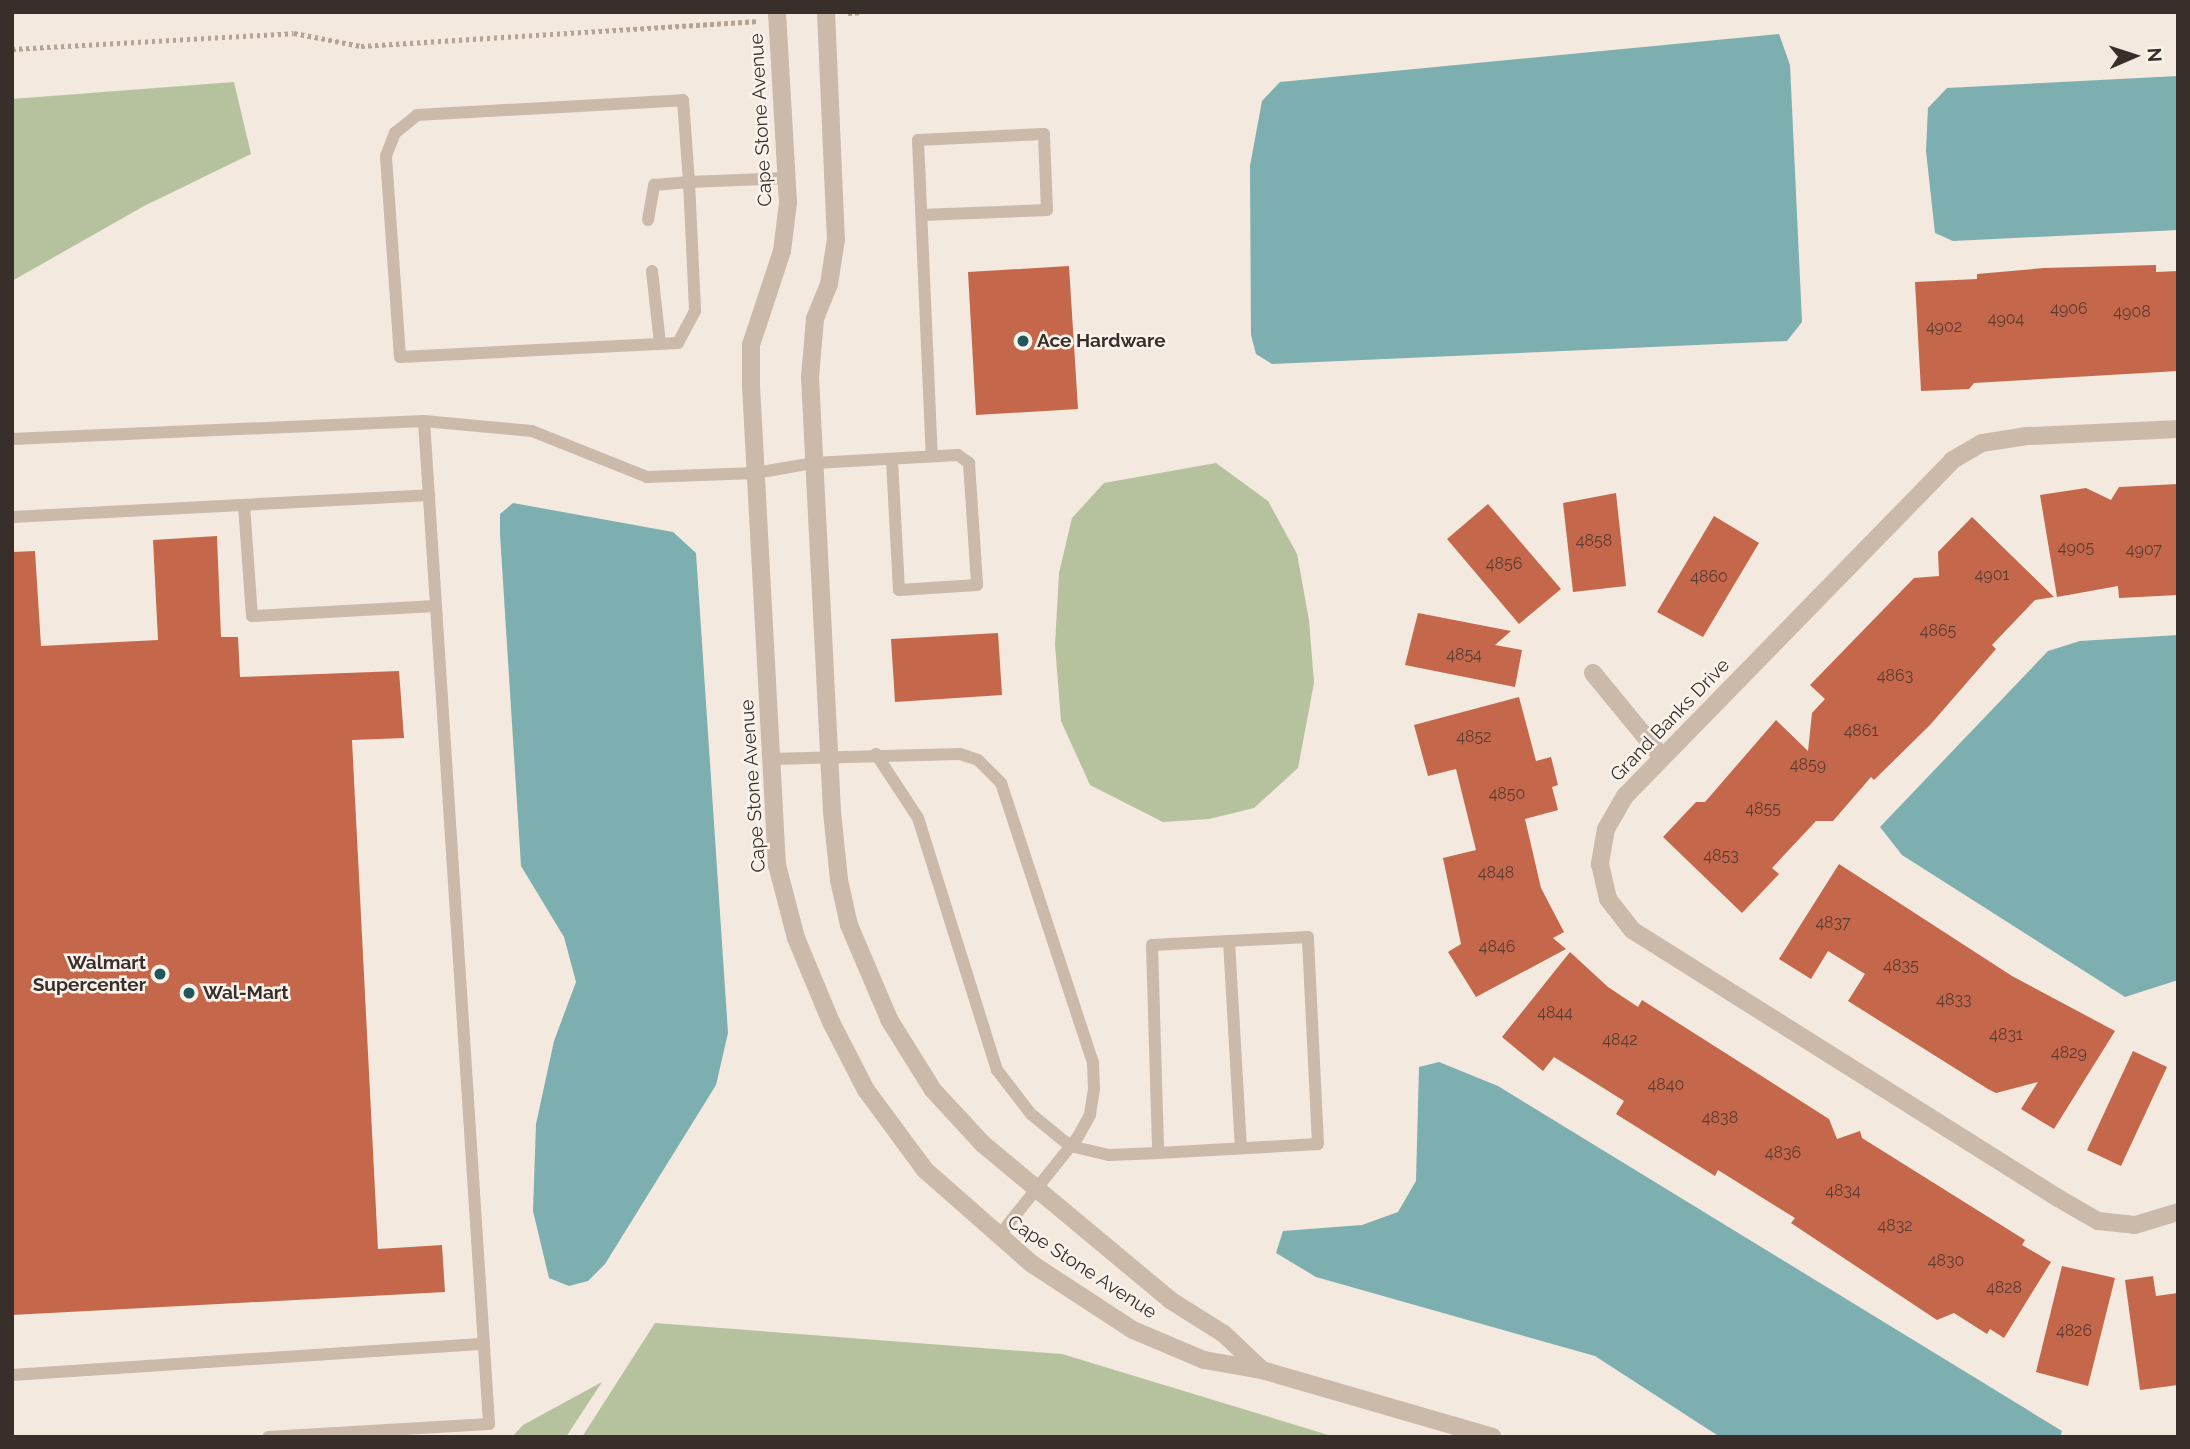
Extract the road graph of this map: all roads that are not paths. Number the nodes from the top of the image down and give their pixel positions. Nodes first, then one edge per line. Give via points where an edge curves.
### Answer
1 (777, 12) edge
2 (826, 12) edge
3 (787, 178) junction
4 (689, 182) junction
5 (922, 215) junction
6 (648, 220) dead end
7 (652, 271) dead end
8 (660, 344) junction
9 (424, 421) junction
10 (2178, 429) edge
11 (12, 439) edge
12 (932, 456) junction
13 (892, 459) junction
14 (814, 463) junction
15 (756, 472) junction
16 (429, 495) junction
17 (244, 505) junction
18 (12, 517) edge
19 (436, 606) junction
20 (1592, 673) dead end
21 (876, 754) junction
22 (830, 757) junction
23 (1662, 757) junction
24 (771, 759) junction
25 (1229, 941) junction
26 (1070, 1146) junction
27 (1241, 1148) junction
28 (1158, 1153) junction
29 (1034, 1189) junction
30 (2178, 1212) edge
31 (998, 1237) junction
32 (484, 1344) junction
33 (1262, 1370) junction
34 (12, 1375) edge
35 (268, 1437) edge
36 (1492, 1437) edge

1 - 3 street, Cape Stone Avenue
2 - 14 street, Cape Stone Avenue via 836,240 829,284 815,319 810,377
3 - 4 lane
3 - 15 street, Cape Stone Avenue via 782,251 751,345
4 - 6 lane via 654,185
4 - 8 lane via 695,311 678,343
4 - 8 lane via 683,100 417,115 395,134 386,156 400,357
5 - 5 lane via 918,139 1044,134 1047,210
5 - 12 lane
7 - 8 lane
9 - 11 lane
9 - 15 lane via 532,431 647,477
9 - 16 lane
10 - 23 street, Grand Banks Drive via 2027,436 1982,443 1953,460
12 - 13 lane
12 - 13 lane via 958,455 969,463 976,585 899,590
13 - 14 lane
14 - 15 lane
14 - 22 street, Cape Stone Avenue
15 - 24 street, Cape Stone Avenue
16 - 17 lane
16 - 19 lane
17 - 18 lane
17 - 19 lane via 252,616
19 - 32 lane
20 - 23 street
21 - 22 lane
21 - 26 lane via 918,818 998,1070 1031,1114
21 - 26 lane via 961,754 978,760 1001,783 1093,1063 1090,1115
22 - 24 lane
22 - 29 street, Cape Stone Avenue via 839,880 849,925 890,1021 933,1090 983,1144
23 - 30 street, Grand Banks Drive via 1625,796 1606,829 1600,864 1608,899 1632,930 2098,1221 2135,1225
24 - 31 street, Cape Stone Avenue via 777,864 796,938 831,1022 866,1090 925,1170
25 - 27 lane
25 - 27 lane via 1308,937 1318,1144
25 - 28 lane via 1152,945
26 - 28 lane via 1109,1155
26 - 29 lane
27 - 28 lane
29 - 31 lane
29 - 33 street, Cape Stone Avenue via 1170,1300 1224,1334
31 - 33 street, Cape Stone Avenue via 1133,1330 1204,1360
32 - 34 lane
32 - 35 lane via 489,1424
33 - 36 street, Cape Stone Avenue

